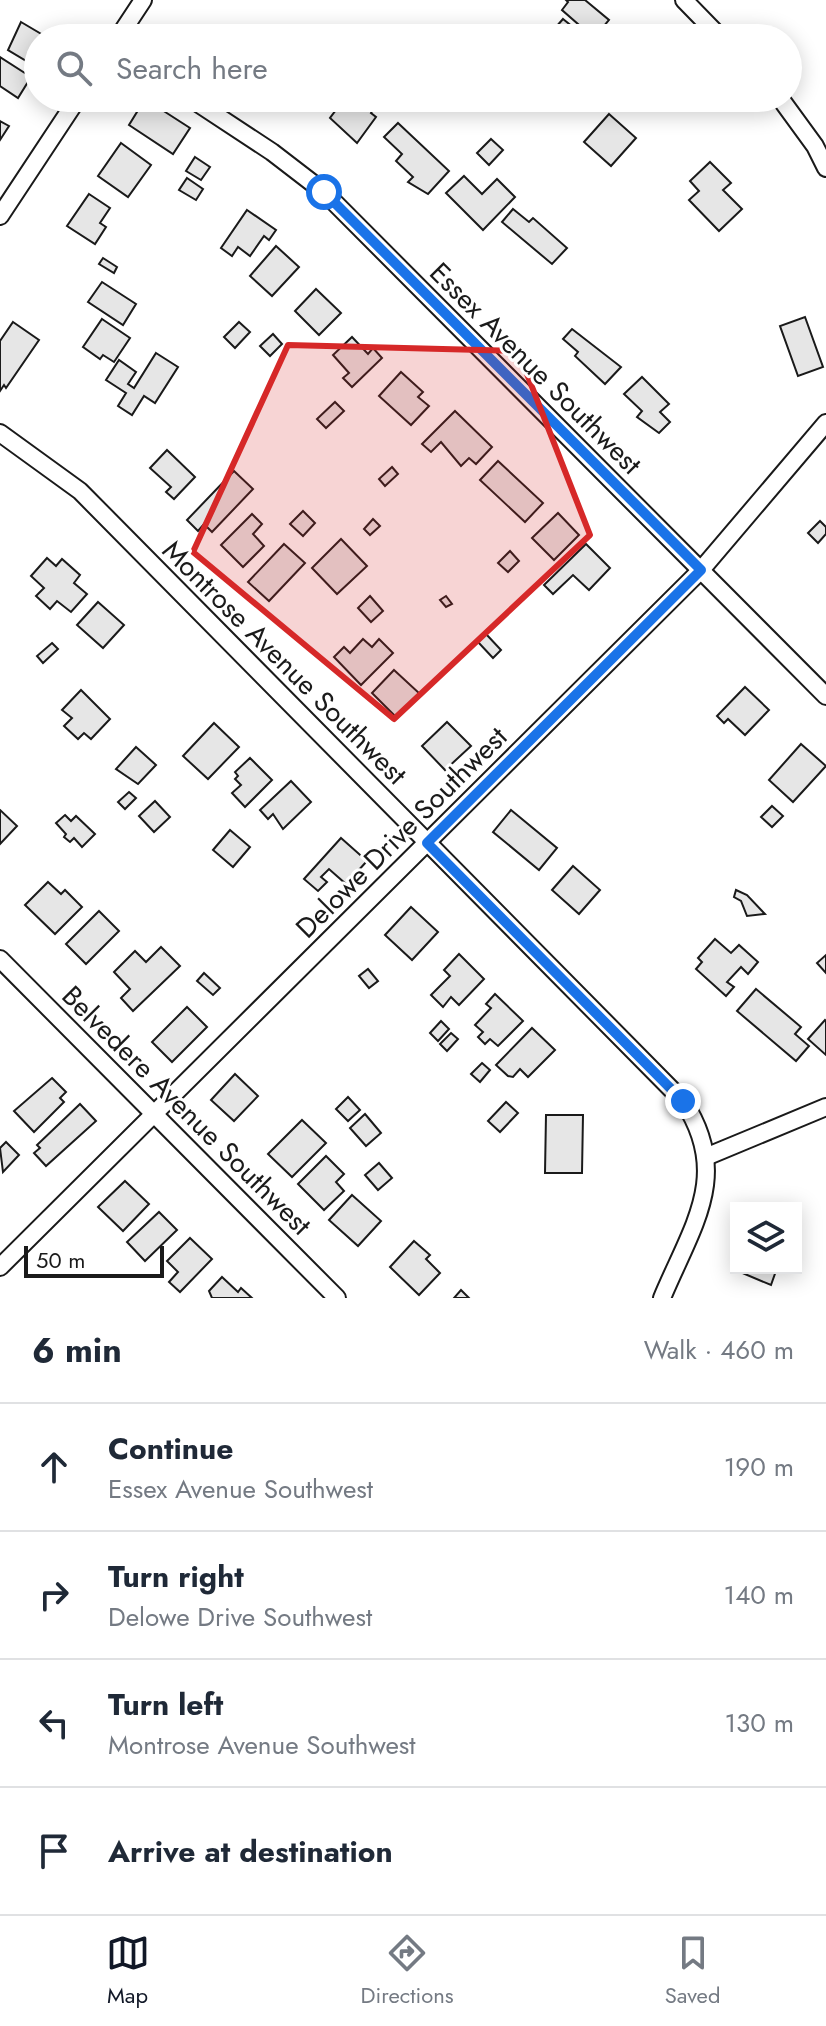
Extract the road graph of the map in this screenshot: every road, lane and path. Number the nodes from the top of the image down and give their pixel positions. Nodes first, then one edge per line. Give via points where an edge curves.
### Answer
1 (143, 0) edge
2 (684, 0) edge
3 (127, 24) edge
4 (707, 24) edge
5 (69, 112) edge
6 (211, 112) edge
7 (790, 112) edge
8 (826, 168) edge
9 (0, 216) edge
10 (826, 423) edge
11 (0, 433) edge
12 (701, 570) junction
13 (826, 696) edge
14 (427, 843) junction
15 (0, 959) edge
16 (826, 1107) edge
17 (154, 1114) junction
18 (708, 1156) junction
19 (0, 1267) edge
20 (337, 1298) edge
21 (662, 1298) edge

1 - 3 street
2 - 4 street
5 - 9 street
6 - 12 street, Essex Avenue Southwest via 324,192
7 - 8 street
10 - 12 street, Delowe Drive Southwest
11 - 14 street, Montrose Avenue Southwest via 80,491
12 - 13 street, Essex Avenue Southwest
12 - 14 street, Delowe Drive Southwest
14 - 17 street, Delowe Drive Southwest
14 - 18 street, Montrose Avenue Southwest via 683,1101 700,1126
15 - 17 street, Belvedere Avenue Southwest
16 - 18 street
17 - 19 street, Delowe Drive Southwest
17 - 20 street, Belvedere Avenue Southwest
18 - 21 street via 702,1199

